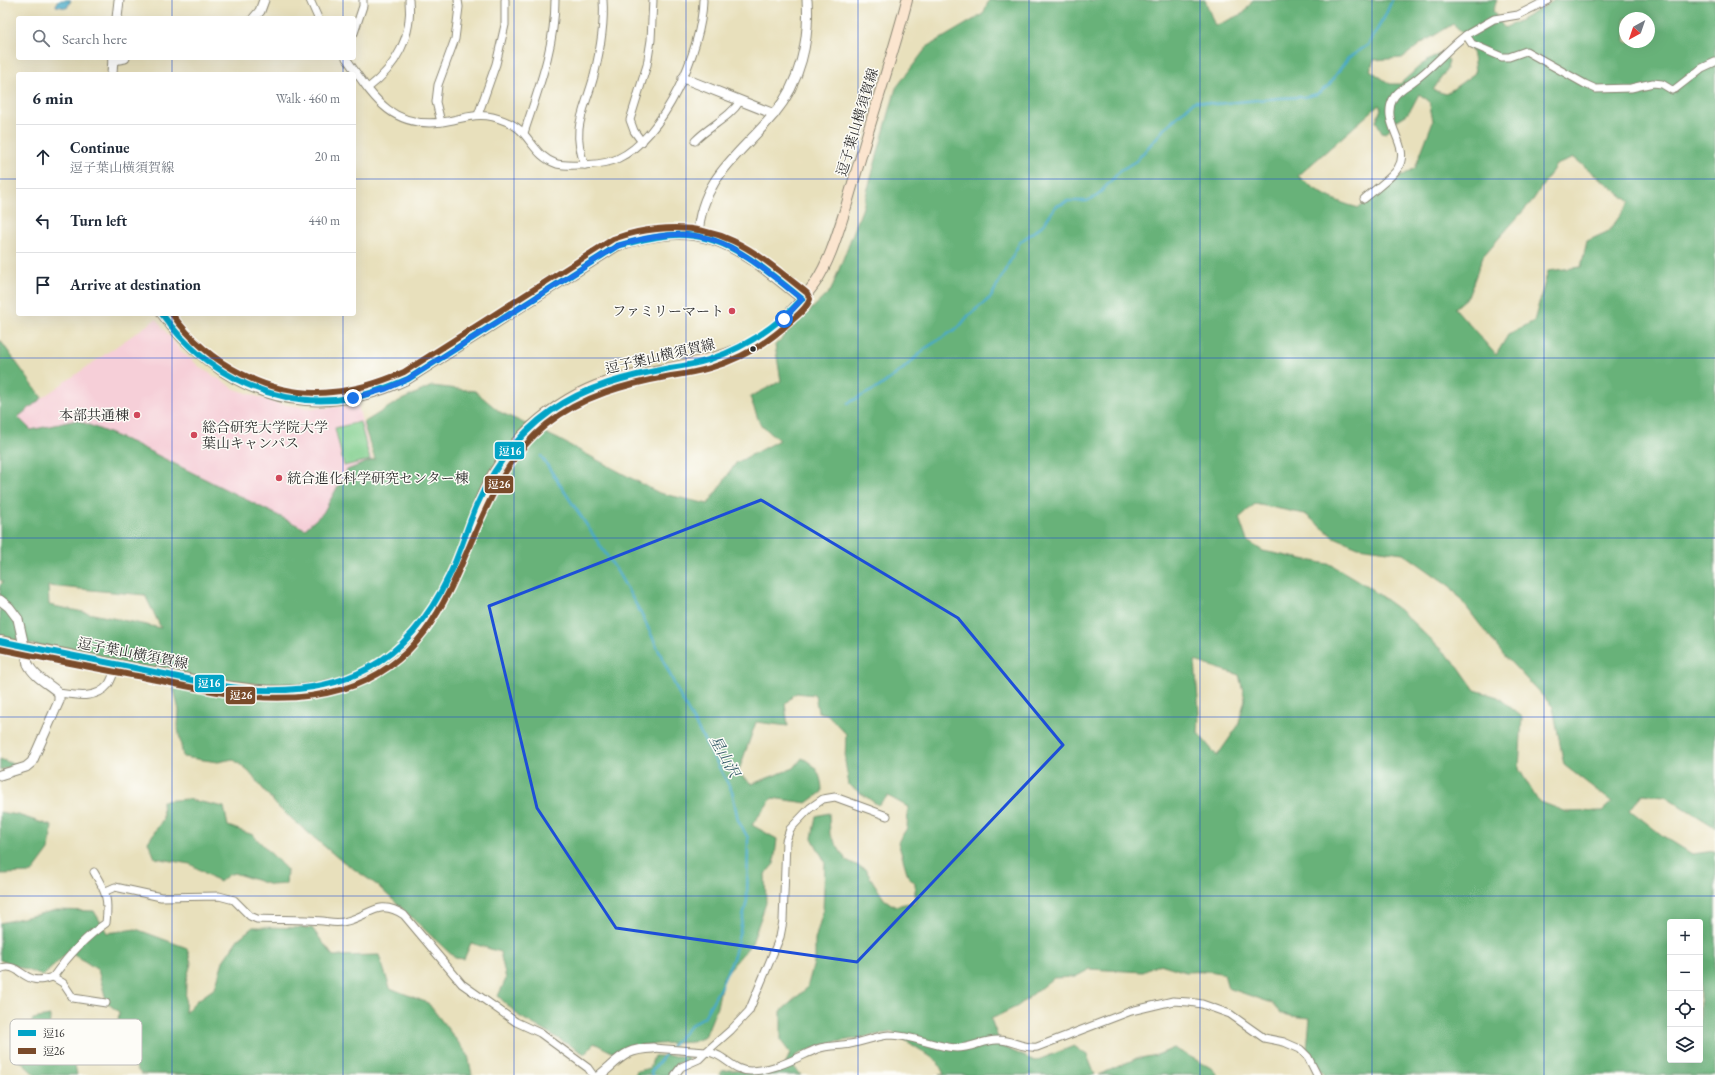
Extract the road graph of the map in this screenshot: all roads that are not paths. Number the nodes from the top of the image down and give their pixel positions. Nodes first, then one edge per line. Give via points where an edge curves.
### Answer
1 (119, 0) edge
2 (264, 0) edge
3 (310, 0) edge
4 (363, 0) edge
5 (409, 0) edge
6 (458, 0) edge
7 (505, 0) edge
8 (555, 0) edge
9 (603, 0) edge
10 (653, 0) edge
11 (702, 0) edge
12 (807, 0) edge
13 (908, 0) edge
14 (1548, 0) edge
15 (117, 16) edge
16 (256, 16) edge
17 (317, 16) edge
18 (356, 27) edge
19 (1466, 35) junction
20 (113, 60) edge
21 (347, 60) edge
22 (1715, 62) edge
23 (112, 72) edge
24 (683, 78) junction
25 (368, 88) junction
26 (740, 101) junction
27 (774, 114) junction
28 (478, 115) junction
29 (441, 122) junction
30 (524, 133) junction
31 (696, 141) dead end
32 (642, 142) junction
33 (585, 164) junction
34 (1364, 199) dead end
35 (698, 235) junction
36 (802, 299) junction
37 (164, 316) edge
38 (471, 525) tunnel mouth
39 (0, 600) edge
40 (0, 641) edge
41 (117, 665) junction
42 (332, 684) tunnel mouth
43 (59, 693) junction
44 (0, 775) edge
45 (887, 816) dead end
46 (94, 872) dead end
47 (106, 891) junction
48 (0, 969) edge
49 (53, 977) junction
50 (106, 1003) dead end
51 (653, 1048) joint
52 (702, 1051) junction
53 (593, 1075) edge
54 (600, 1075) edge
55 (675, 1075) edge
56 (1317, 1075) edge

1 - 15 street
2 - 16 street
3 - 17 street
4 - 18 street
5 - 25 street via 410,11 404,41 394,62 382,78
6 - 29 street via 455,39 438,85 436,102
7 - 28 street via 505,25 496,64
8 - 30 street via 555,22 548,60
9 - 33 street via 603,31 594,76 577,136
10 - 32 street via 647,65 630,120
11 - 24 street via 696,39
12 - 27 street via 806,39 802,58 796,78
13 - 36 main road, 逗子葉山横須賀線 via 838,233 816,282
14 - 19 street via 1518,14 1494,19
19 - 22 street via 1472,44 1502,57 1526,51 1596,89 1631,88 1653,83 1662,84 1672,90 1702,68
19 - 34 street via 1427,73 1393,97 1390,109 1394,132 1402,149 1402,160 1397,169
20 - 23 street
21 - 25 street
24 - 26 street
24 - 32 street via 664,115
25 - 29 street via 378,102 398,118 418,122
26 - 27 street
26 - 31 street via 735,110
27 - 35 street via 721,170 707,193 700,213
28 - 29 street
28 - 30 street via 492,116
30 - 33 street via 538,153 557,164
32 - 33 street via 617,159 601,164
35 - 36 street via 735,248
35 - 37 street via 670,234 645,237 617,246 408,379 386,389 353,398 316,402 288,399 239,382 197,353
36 - 38 main road, 逗子葉山横須賀線 via 784,319 761,337 734,351 706,361 616,379 590,388 550,411 527,431 502,460 486,486
39 - 43 street, bridge via 18,619 28,664 34,674
40 - 41 main road, 逗子葉山横須賀線
41 - 42 main road, 逗子葉山横須賀線 via 247,689 289,690
41 - 43 street via 108,686 98,693 84,696
43 - 44 street via 59,701 32,762 26,767
45 - 52 street via 835,797 823,799 810,808 790,830 786,841 780,937 749,1010 731,1030
46 - 47 street
47 - 49 street via 106,923 92,932 71,953
47 - 53 street via 115,887 161,896 219,896 234,900 250,916 257,919 335,923 347,922 377,908 394,908 404,915 462,984 516,1022 540,1033 588,1068
48 - 49 street via 14,968 33,979
49 - 50 street via 64,983 73,998
51 - 52 street
51 - 54 street via 634,1050 625,1054
52 - 55 street via 699,1059 681,1067
52 - 56 street via 716,1052 736,1068 753,1071 785,1064 819,1048 888,1035 914,1037 956,1048 970,1048 999,1040 1030,1048 1131,1011 1174,1001 1202,1004 1230,1014 1264,1038 1300,1048

